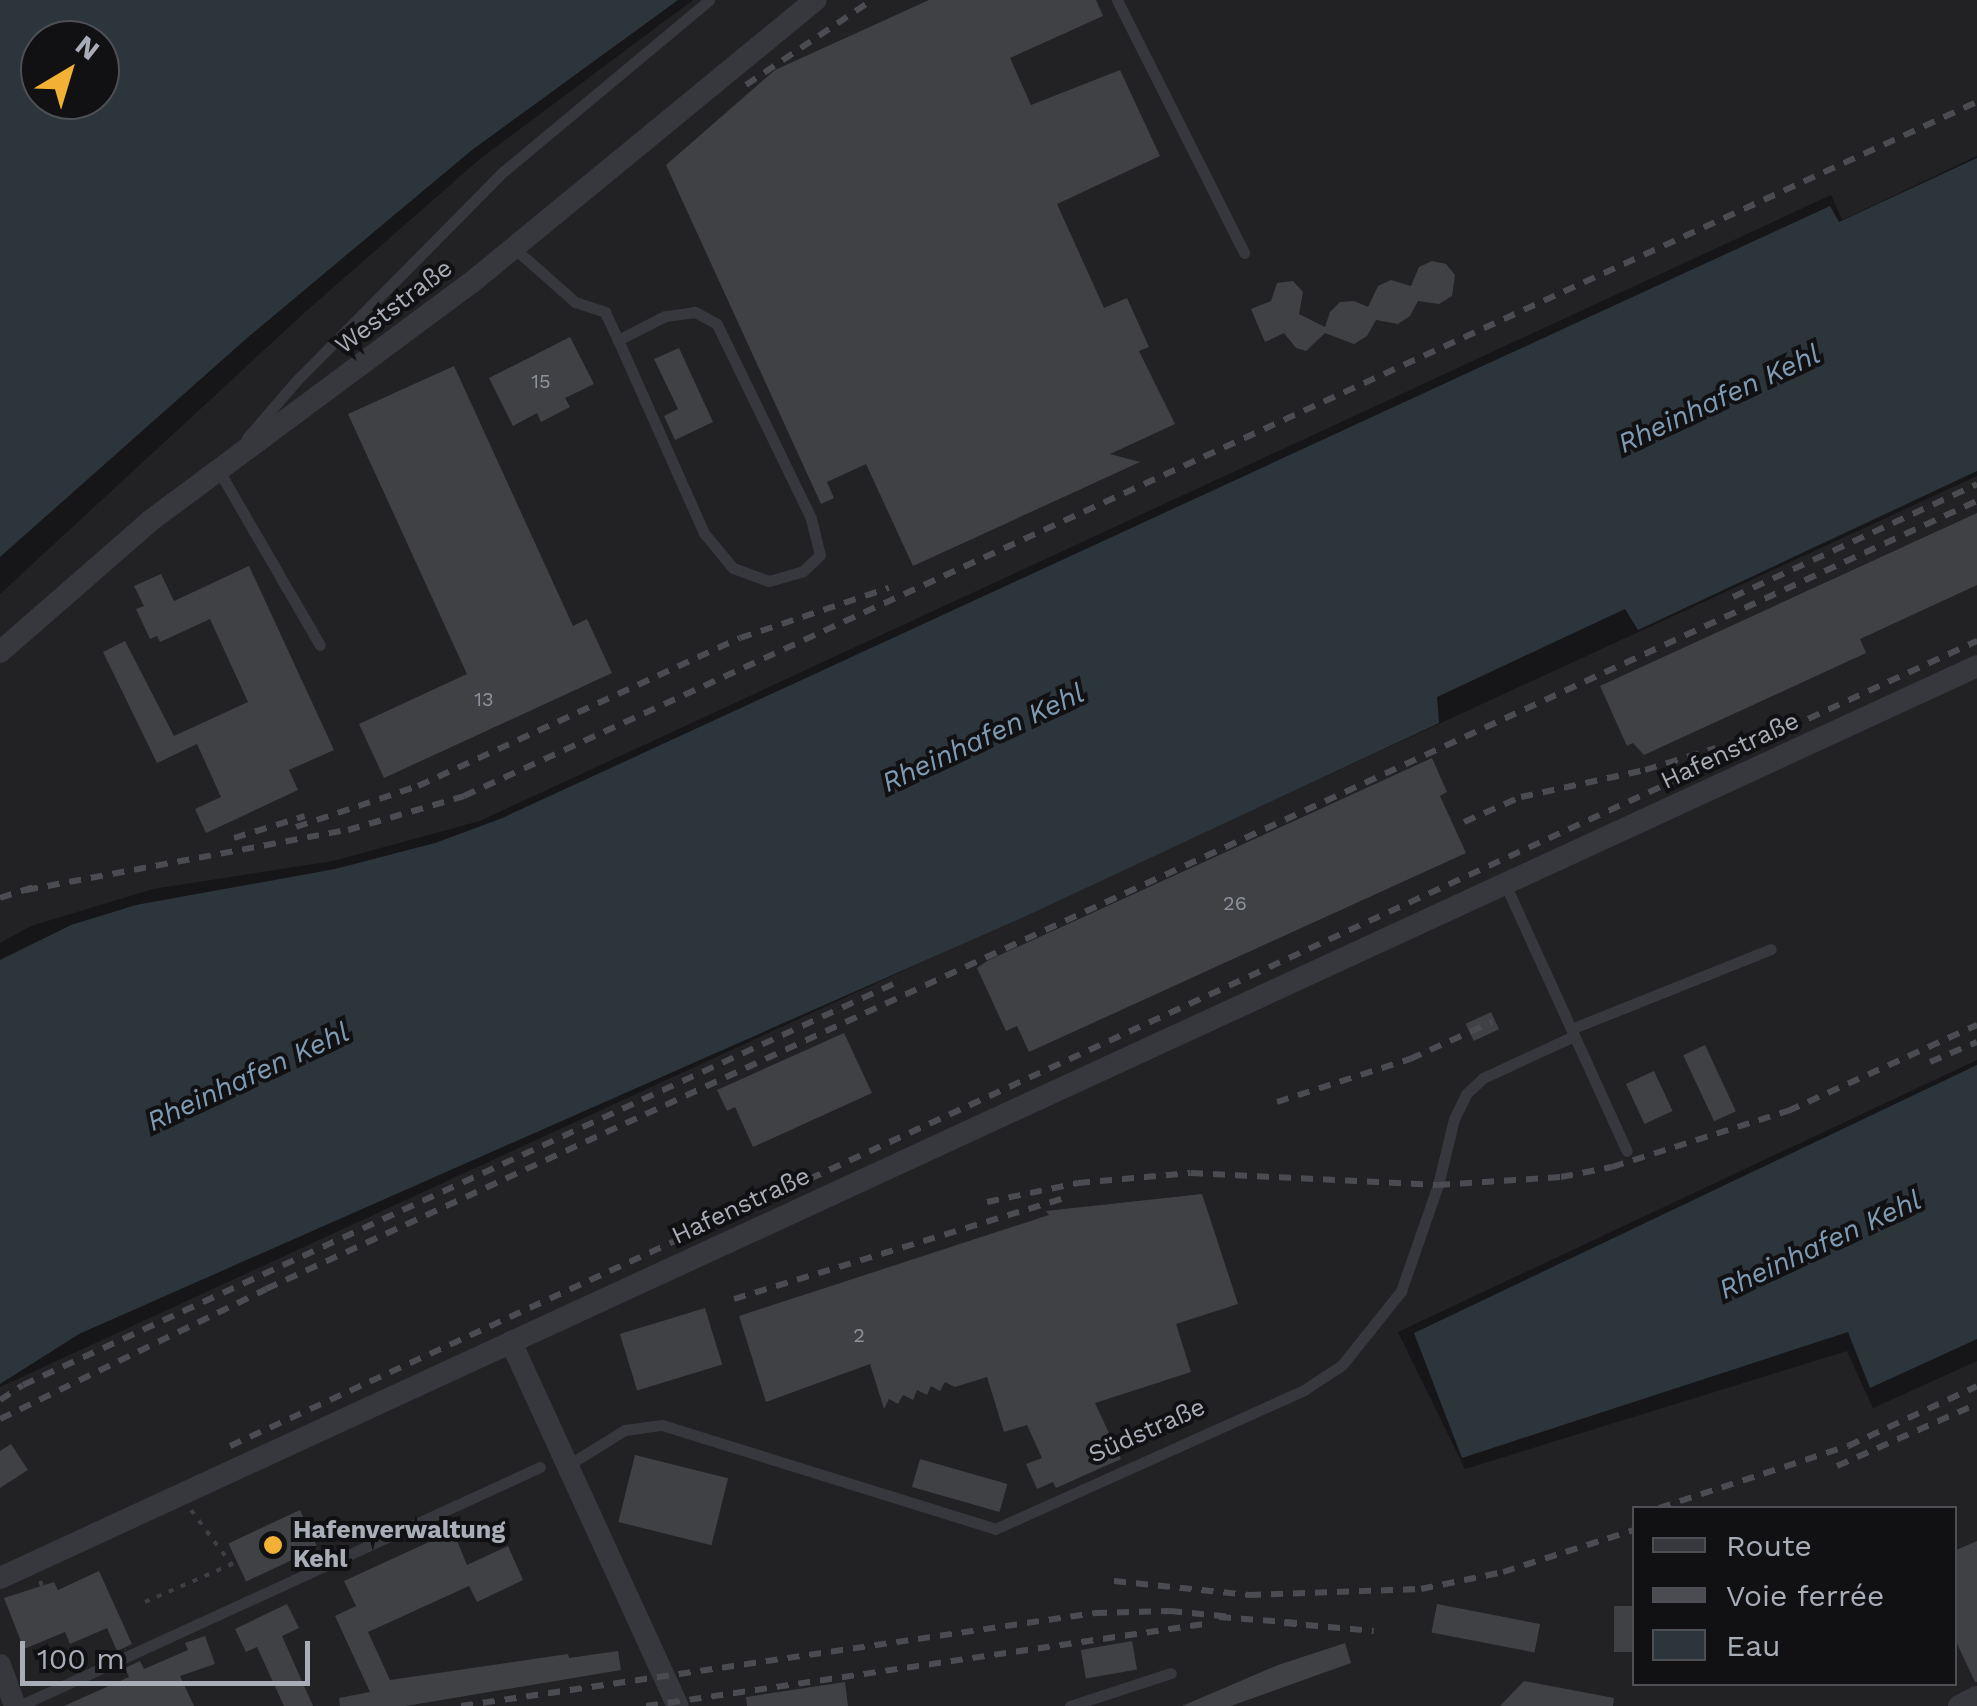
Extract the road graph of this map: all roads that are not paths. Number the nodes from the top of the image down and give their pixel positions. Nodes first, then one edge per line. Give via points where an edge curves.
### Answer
1 (709, 0) edge
2 (816, 0) edge
3 (1117, 0) edge
4 (514, 248) junction
5 (1244, 253) dead end
6 (618, 340) junction
7 (220, 471) junction
8 (320, 645) dead end
9 (0, 652) edge
10 (1977, 666) edge
11 (1506, 886) junction
12 (1771, 949) dead end
13 (1573, 1033) junction
14 (1627, 1152) dead end
15 (511, 1342) junction
16 (568, 1464) junction
17 (540, 1467) dead end
18 (0, 1578) edge
19 (0, 1665) edge
20 (1171, 1673) dead end
21 (1977, 1697) edge
22 (11, 1701) edge
23 (678, 1706) edge
24 (1070, 1706) edge
25 (1958, 1706) edge

1 - 7 lane via 504,171 298,379
2 - 4 street, Weststraße
3 - 5 lane
4 - 6 lane via 574,302 605,312
4 - 7 street, Weststraße
6 - 6 lane via 704,533 733,568 769,580 803,571 820,555 811,518 717,324 695,312 665,316
7 - 8 lane
7 - 9 street, Weststraße via 150,521
10 - 11 street, Hafenstraße
11 - 13 lane
11 - 15 street, Hafenstraße
12 - 13 lane, Südstraße
13 - 14 lane
13 - 16 lane, Südstraße via 1483,1078 1466,1094 1401,1291 1342,1365 1304,1390 995,1529 662,1426 625,1430
15 - 16 street
15 - 18 street, Hafenstraße
16 - 23 street
17 - 22 lane
19 - 22 street
20 - 24 lane
21 - 25 street

